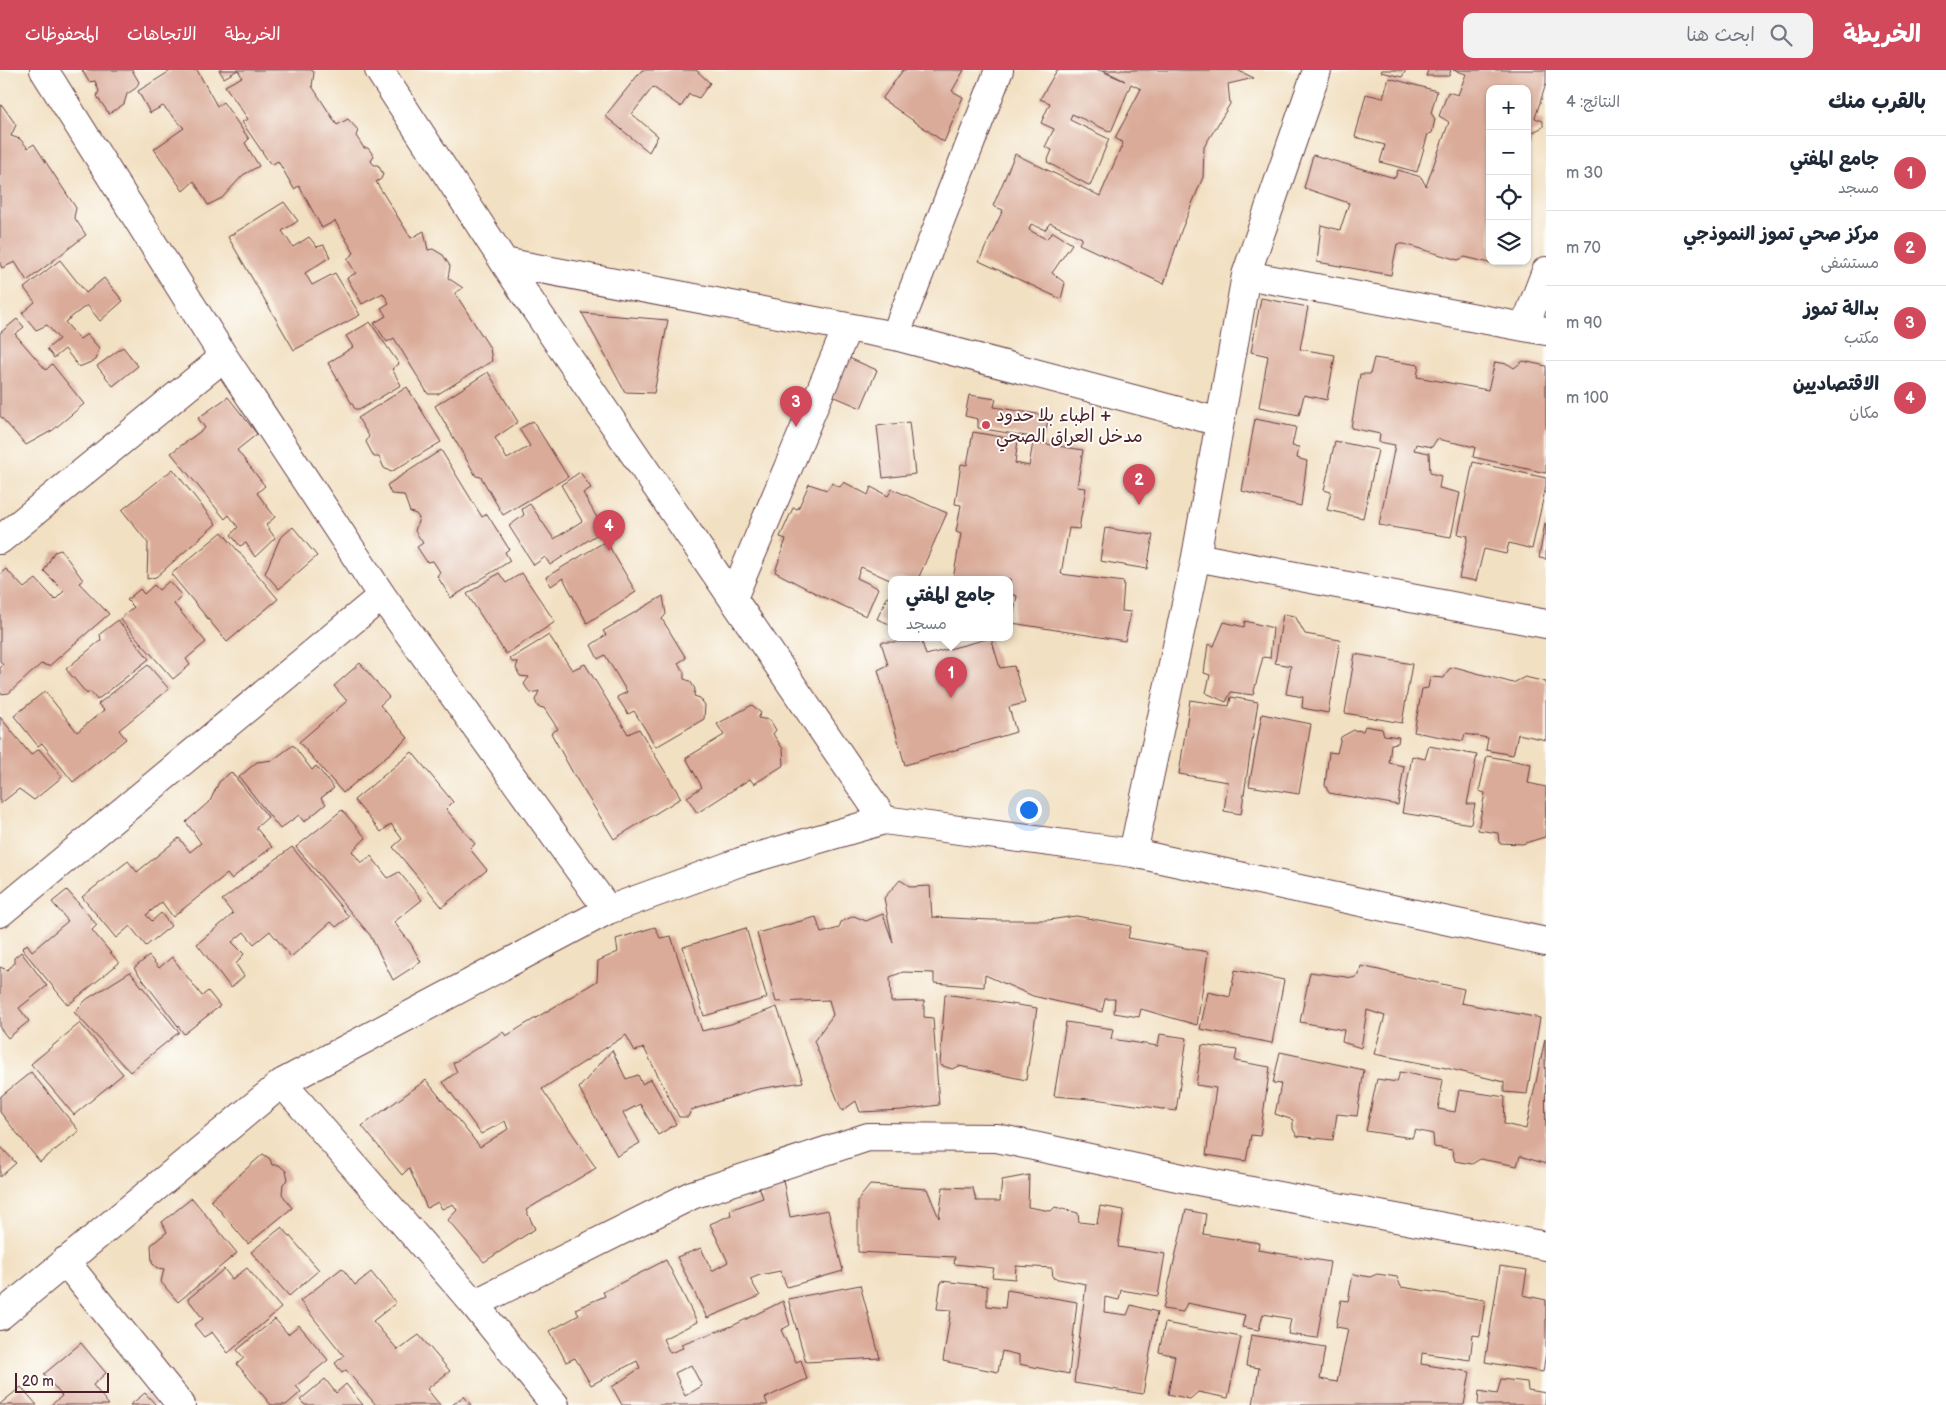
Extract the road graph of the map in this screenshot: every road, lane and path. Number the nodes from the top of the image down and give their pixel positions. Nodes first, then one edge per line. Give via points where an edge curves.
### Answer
1 (44, 70) edge
2 (379, 70) edge
3 (999, 70) edge
4 (1318, 70) edge
5 (504, 262) junction
6 (1546, 271) edge
7 (1246, 275) junction
8 (847, 328) junction
9 (1536, 329) edge
10 (894, 336) junction
11 (224, 357) junction
12 (1220, 422) junction
13 (1, 538) edge
14 (1196, 557) junction
15 (382, 596) junction
16 (733, 598) junction
17 (1546, 624) edge
18 (884, 820) junction
19 (1132, 853) junction
20 (608, 910) junction
21 (0, 913) edge
22 (1546, 942) edge
23 (282, 1083) junction
24 (1546, 1246) edge
25 (65, 1261) junction
26 (474, 1304) junction
27 (0, 1316) edge
28 (181, 1405) edge
29 (555, 1405) edge

1 - 11 street
2 - 5 street
3 - 10 street
4 - 7 street
5 - 8 street
5 - 16 street
6 - 9 street
7 - 9 street
7 - 12 street
8 - 10 street
8 - 16 street
10 - 12 street
11 - 13 street
11 - 15 street
12 - 14 street
14 - 17 street
14 - 19 street
15 - 20 street
15 - 21 street
16 - 18 street
18 - 19 street
18 - 20 street via 740,862
19 - 22 street
20 - 23 street
23 - 25 street
23 - 26 street
24 - 26 street via 1182,1178 997,1138 868,1137 692,1195
25 - 27 street
25 - 28 street
26 - 29 street

